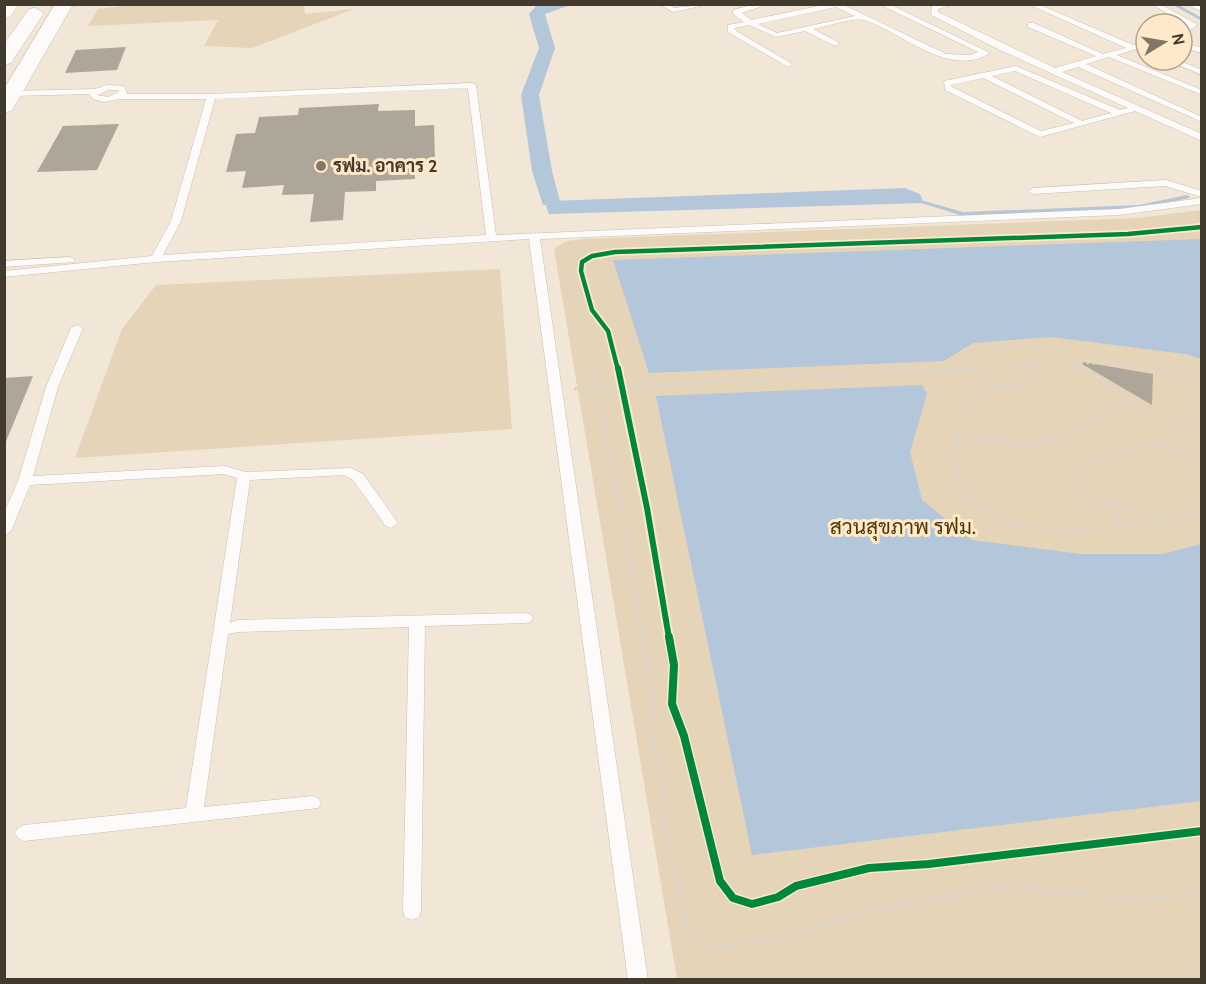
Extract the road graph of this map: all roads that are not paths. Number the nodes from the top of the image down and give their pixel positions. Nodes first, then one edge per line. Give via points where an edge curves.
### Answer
1 (11, 4) edge
2 (24, 4) edge
3 (41, 4) edge
4 (662, 4) edge
5 (707, 4) edge
6 (765, 4) edge
7 (882, 4) edge
8 (952, 4) edge
9 (1031, 4) edge
10 (1154, 4) edge
11 (1192, 4) edge
12 (69, 5) edge
13 (836, 5) edge
14 (1202, 9) edge
15 (1169, 12) edge
16 (4, 13) edge
17 (862, 17) junction
18 (910, 18) junction
19 (750, 23) junction
20 (878, 25) junction
21 (1031, 25) dead end
22 (807, 29) junction
23 (4, 32) edge
24 (835, 44) dead end
25 (1134, 44) edge
26 (1003, 48) junction
27 (1134, 49) edge
28 (985, 53) junction
29 (1105, 55) junction
30 (4, 59) edge
31 (1078, 64) junction
32 (788, 65) dead end
33 (1055, 71) junction
34 (982, 74) junction
35 (1202, 93) edge
36 (211, 97) junction
37 (8, 100) edge
38 (1137, 108) junction
39 (1119, 113) junction
40 (1202, 120) edge
41 (1082, 124) junction
42 (1202, 138) edge
43 (1033, 191) dead end
44 (1202, 194) edge
45 (1202, 201) edge
46 (534, 236) junction
47 (491, 238) junction
48 (156, 259) junction
49 (4, 264) edge
50 (4, 274) edge
51 (77, 328) dead end
52 (244, 476) junction
53 (25, 481) junction
54 (391, 524) dead end
55 (4, 531) edge
56 (525, 618) dead end
57 (417, 621) junction
58 (221, 631) junction
59 (312, 803) dead end
60 (194, 815) junction
61 (24, 832) dead end
62 (412, 912) dead end
63 (638, 980) edge

1 - 16 main road
2 - 23 main road
3 - 30 main road
4 - 5 lane via 673,10
6 - 19 lane via 736,12
7 - 18 lane
8 - 26 lane via 934,8 934,13
9 - 25 lane
10 - 15 lane
11 - 14 lane
12 - 37 main road
13 - 17 lane
13 - 19 lane
17 - 20 lane
17 - 22 lane
18 - 20 lane
18 - 28 lane
19 - 22 lane via 777,35
19 - 32 lane via 730,29
20 - 28 lane via 945,56
21 - 29 lane
22 - 24 lane
26 - 28 lane
26 - 33 lane
27 - 29 lane
29 - 31 lane
29 - 35 lane
31 - 33 lane
31 - 40 lane
33 - 38 lane
34 - 39 lane via 1002,69 1025,70
34 - 41 lane
34 - 41 lane via 947,83 948,88 1031,131 1049,133
36 - 37 lane via 118,96 124,92 117,87
36 - 47 lane via 472,85
36 - 48 lane via 176,221
38 - 39 lane
38 - 42 lane
39 - 41 lane
43 - 44 lane via 1166,183
45 - 46 lane via 1119,212
46 - 47 lane
46 - 63 lane
47 - 48 lane
48 - 49 lane via 120,257
48 - 50 lane
51 - 53 lane via 52,387
52 - 53 lane via 225,470
52 - 54 lane via 346,471 358,477
52 - 58 lane
53 - 55 lane
56 - 57 lane
57 - 58 lane via 238,626
57 - 62 lane
58 - 60 lane
59 - 60 lane
60 - 61 lane

